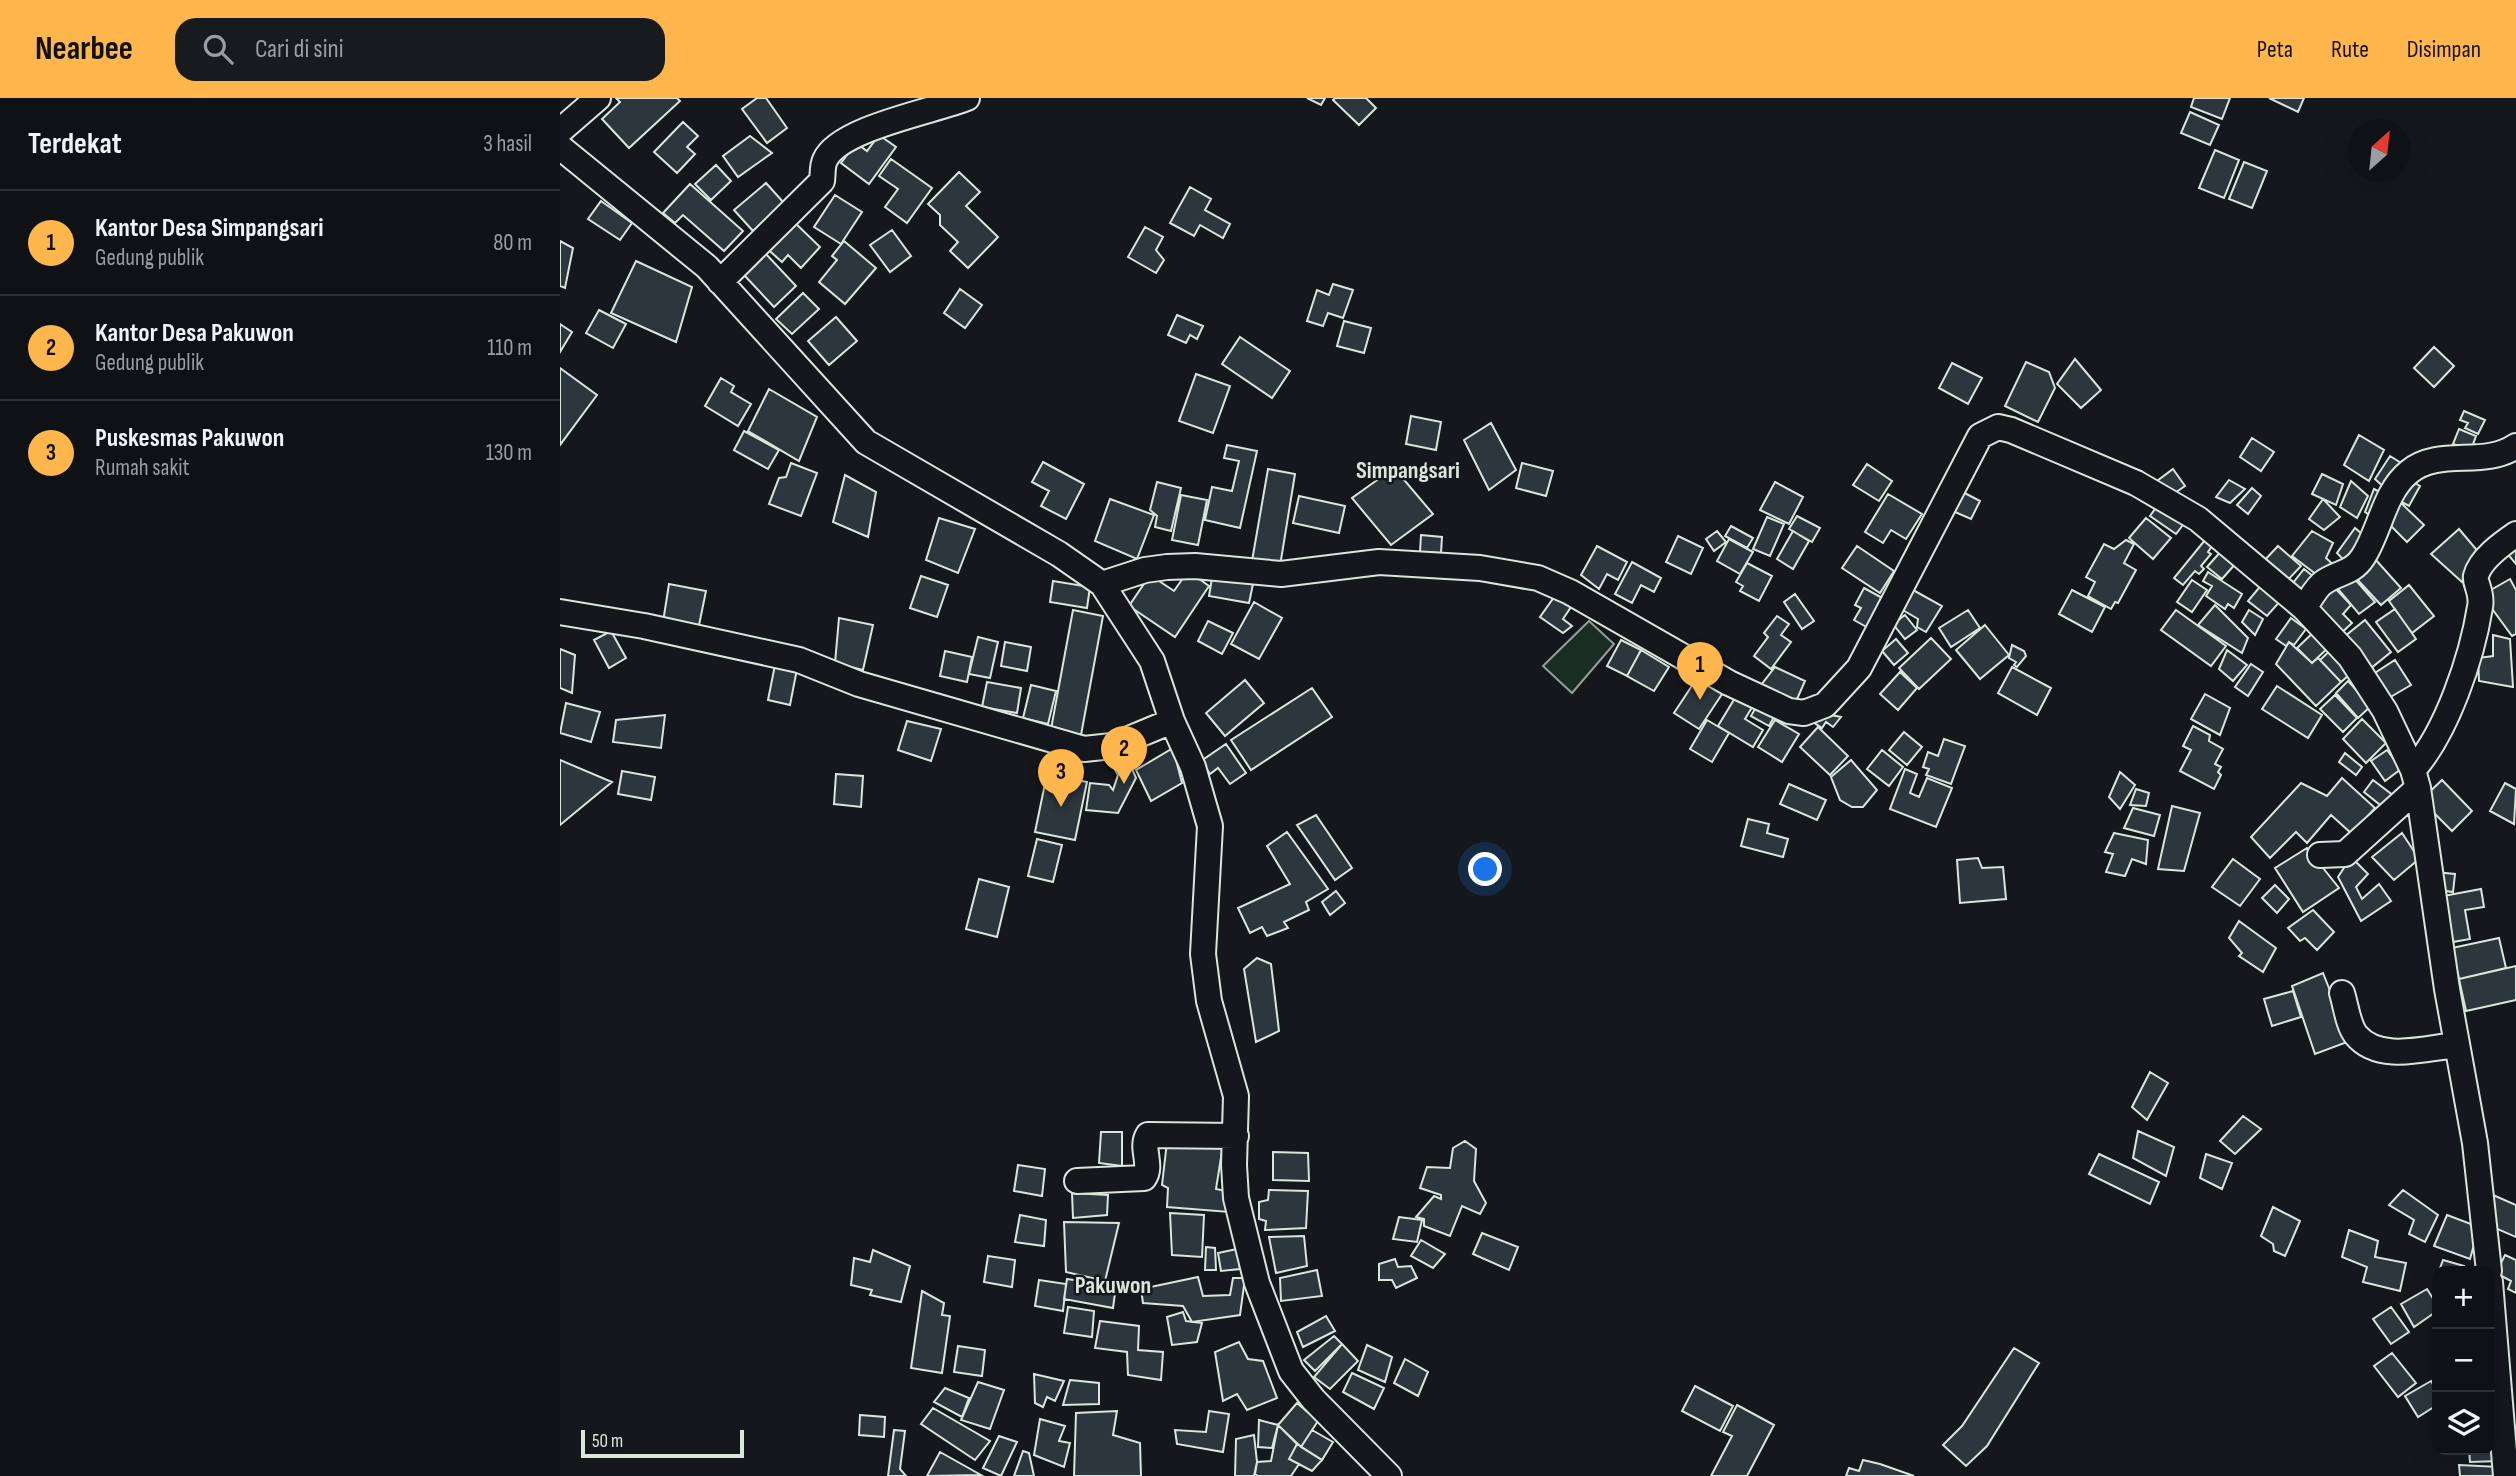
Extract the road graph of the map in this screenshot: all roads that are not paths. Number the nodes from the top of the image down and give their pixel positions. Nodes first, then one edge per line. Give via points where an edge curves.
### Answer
1 (598, 98) edge
2 (967, 98) edge
3 (560, 131) edge
4 (560, 148) edge
5 (720, 282) junction
6 (2511, 455) edge
7 (2516, 534) edge
8 (1102, 584) junction
9 (2304, 608) junction
10 (560, 611) edge
11 (1172, 721) junction
12 (2416, 779) junction
13 (2320, 855) dead end
14 (2342, 993) dead end
15 (2456, 1045) junction
16 (1236, 1136) junction
17 (1077, 1181) dead end
18 (2488, 1266) edge
19 (2494, 1329) edge
20 (1388, 1476) edge
21 (2506, 1476) edge

1 - 3 street
2 - 5 street via 875,125 836,147 825,160 822,181
4 - 5 street
5 - 8 street via 866,442 1059,554
6 - 9 street via 2436,460 2408,472 2388,501 2362,559 2351,571 2322,583
7 - 12 street via 2501,544 2476,574 2482,590 2480,607 2461,679
8 - 9 street via 1167,567 1281,575 1379,562 1480,568 1538,578 1729,683 1789,711 1804,713 1825,705 1859,668 1969,452 1980,436 1998,427 2136,483 2187,513
8 - 11 street via 1152,661
9 - 12 street via 2350,657 2385,710
10 - 11 street via 799,660 859,684 1084,749 1112,746
11 - 16 street via 1193,766 1210,826 1203,954 1209,1002 1237,1096
12 - 13 street via 2345,853
12 - 15 street
14 - 15 street via 2354,1033 2371,1046 2391,1052
15 - 18 street via 2475,1143
16 - 17 street via 1148,1135 1144,1178
16 - 20 street via 1236,1198 1257,1283 1291,1371
19 - 21 street

